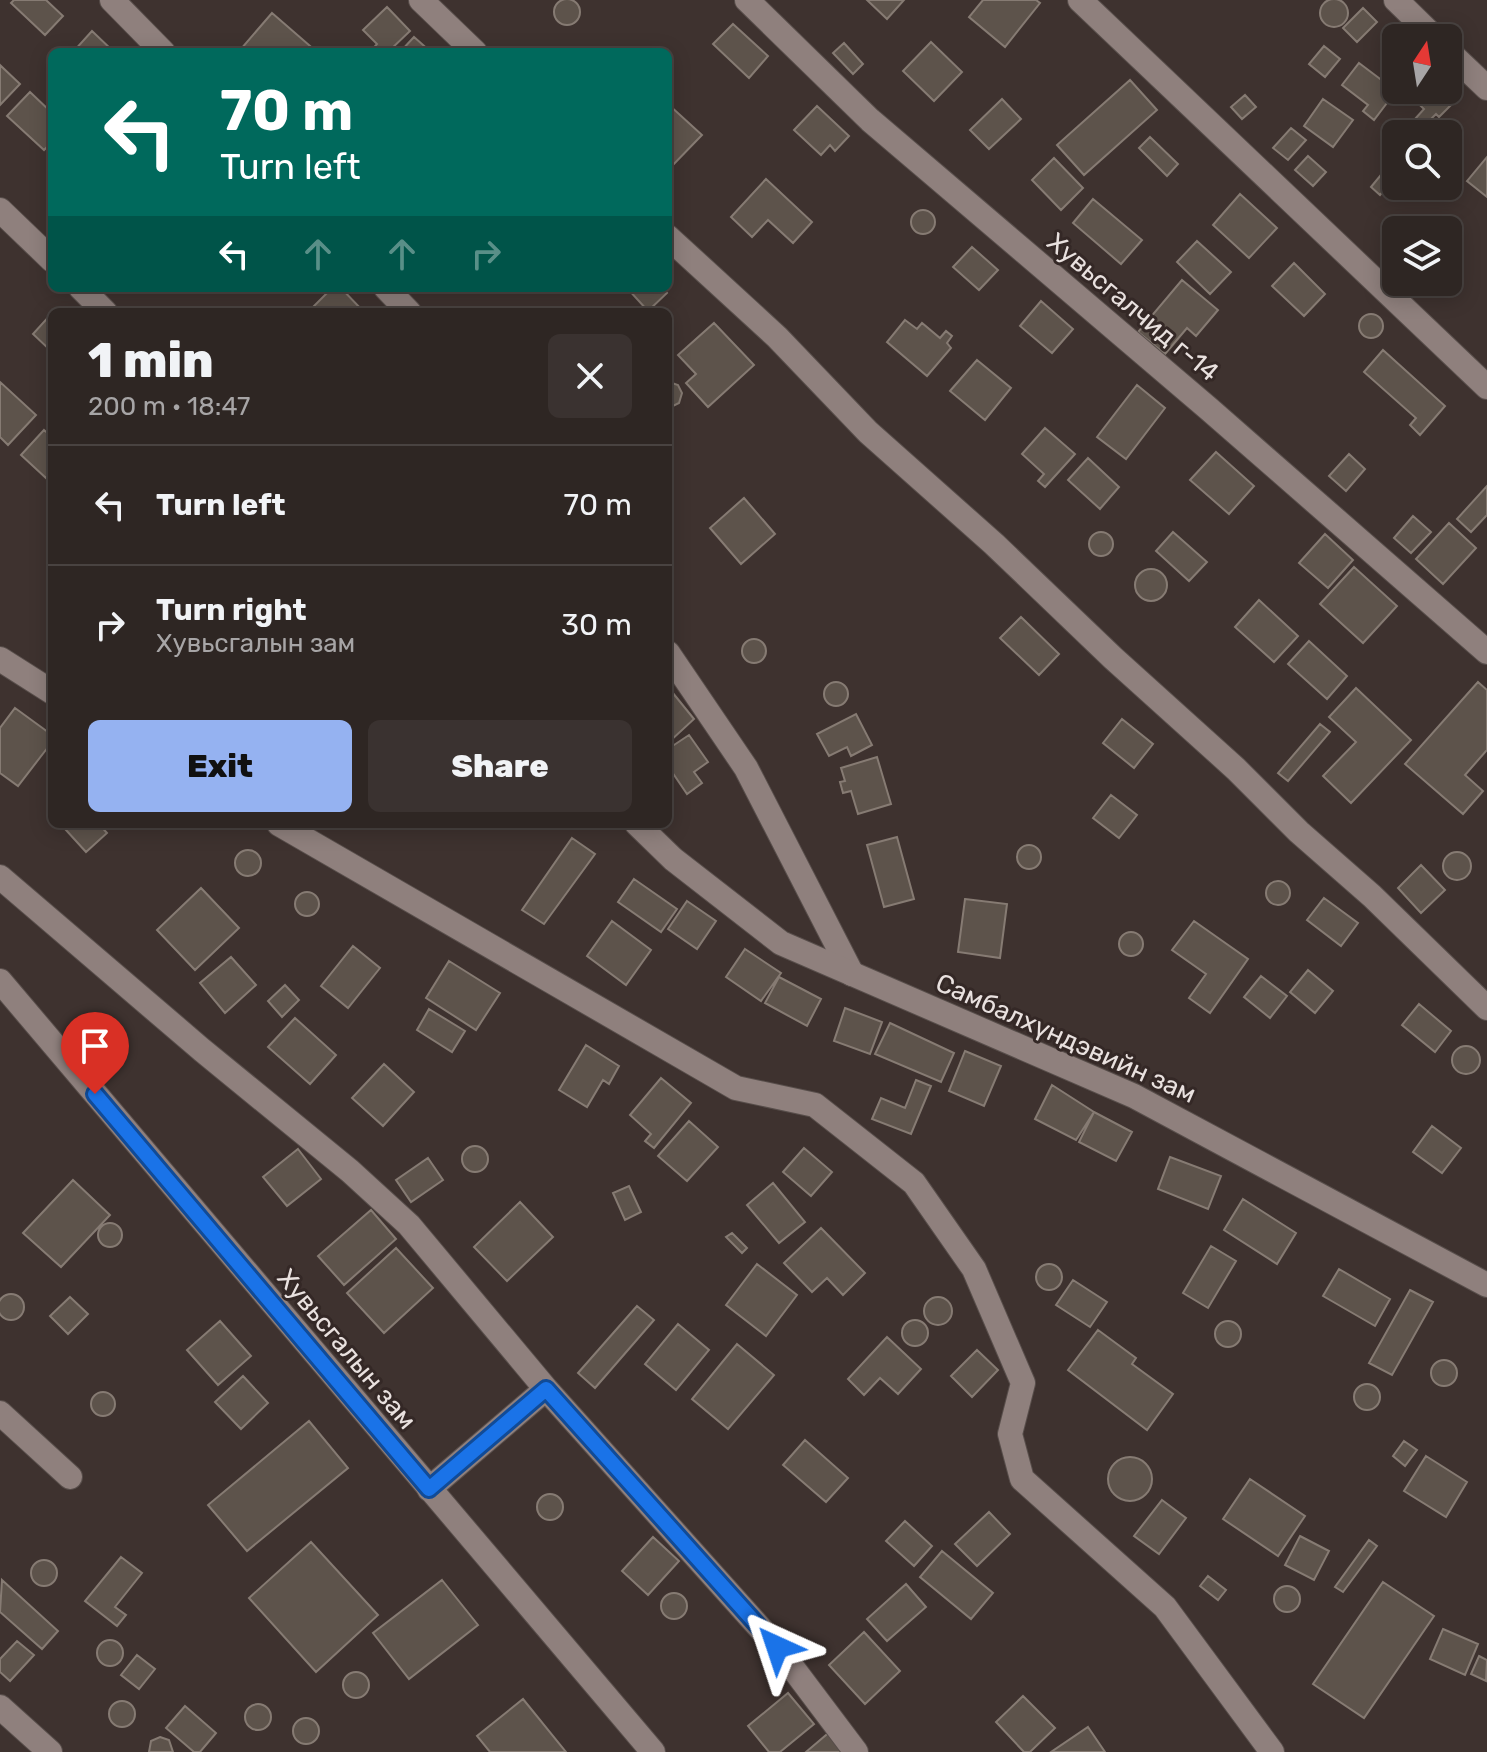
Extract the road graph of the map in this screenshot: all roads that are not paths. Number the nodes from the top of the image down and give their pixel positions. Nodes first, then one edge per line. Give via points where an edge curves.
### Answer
1 (112, 0) edge
2 (421, 0) edge
3 (747, 0) edge
4 (1080, 0) edge
5 (1396, 0) edge
6 (1421, 24) edge
7 (159, 48) edge
8 (471, 48) edge
9 (1462, 64) edge
10 (1487, 88) edge
11 (0, 210) edge
12 (672, 241) edge
13 (48, 256) edge
14 (85, 292) edge
15 (390, 292) edge
16 (101, 308) edge
17 (405, 308) edge
18 (1487, 387) edge
19 (1487, 652) edge
20 (0, 659) edge
21 (672, 659) edge
22 (48, 689) edge
23 (286, 828) edge
24 (641, 828) edge
25 (0, 877) edge
26 (852, 974) junction
27 (0, 981) edge
28 (1487, 1008) edge
29 (1487, 1285) edge
30 (546, 1389) junction
31 (0, 1413) edge
32 (70, 1477) dead end
33 (429, 1489) junction
34 (0, 1707) edge
35 (50, 1752) edge
36 (653, 1752) edge
37 (856, 1752) edge
38 (1272, 1752) edge

1 - 7 street
2 - 8 street
3 - 19 street, Хувьсгалчид г-14 via 870,120
4 - 18 street
5 - 6 street
9 - 10 street
11 - 13 street
12 - 28 street via 777,337 868,432
14 - 16 street
15 - 17 street
20 - 22 street
21 - 26 street via 746,768
23 - 38 street via 736,1088 815,1105 914,1183 974,1269 1023,1383 1010,1434 1022,1479 1165,1607
24 - 26 street, Самбалхүндэвийн зам via 781,943
25 - 30 street via 409,1225
26 - 29 street, Самбалхүндэвийн зам via 1134,1096
27 - 33 street, Хувьсгалын зам
30 - 33 street
30 - 37 street via 777,1647
31 - 32 street
33 - 36 street, Хувьсгалын зам
34 - 35 street

